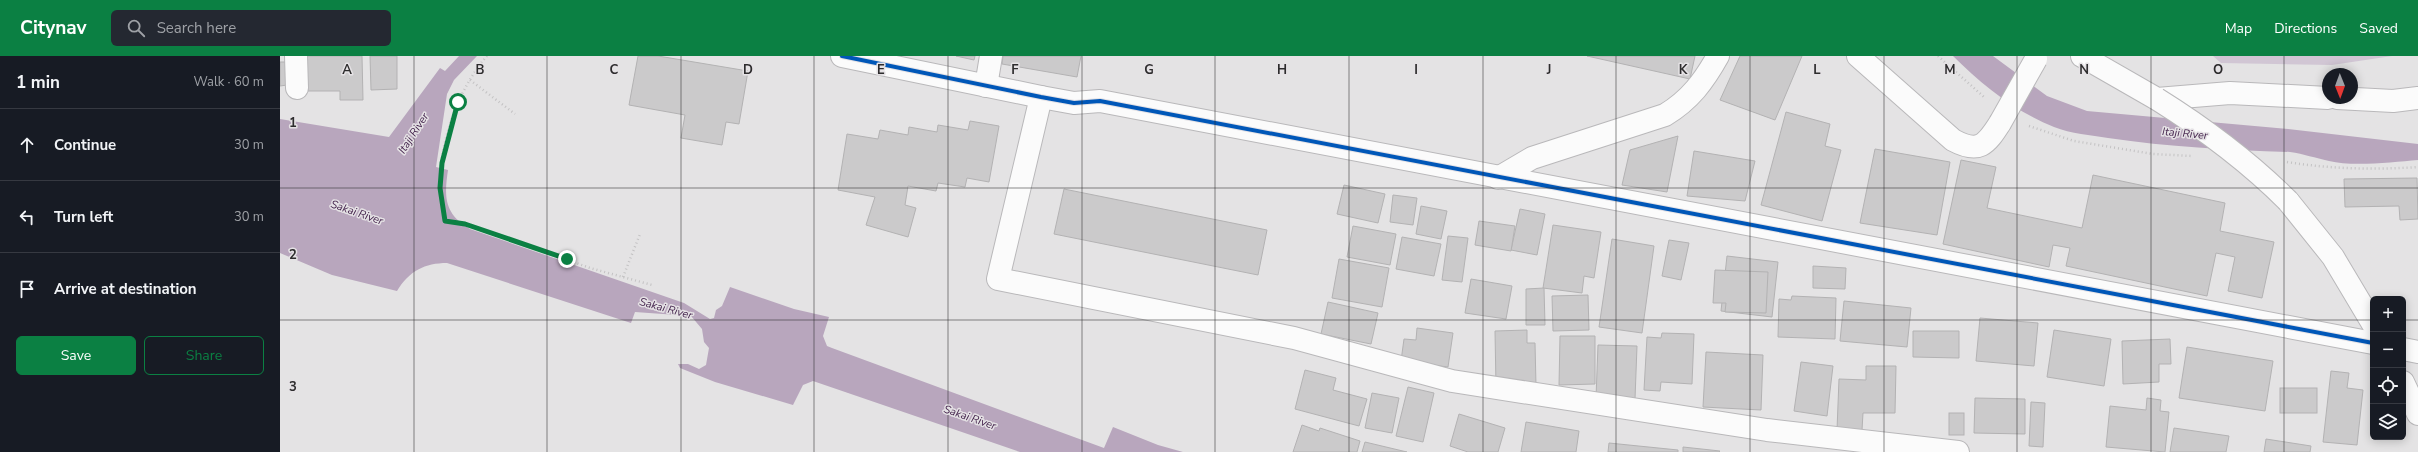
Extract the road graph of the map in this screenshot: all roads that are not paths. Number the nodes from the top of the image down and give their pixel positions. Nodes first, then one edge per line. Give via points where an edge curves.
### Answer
1 (296, 56) edge
2 (842, 56) edge
3 (991, 56) edge
4 (1718, 56) edge
5 (1858, 56) edge
6 (2082, 56) edge
7 (2036, 57) edge
8 (986, 86) junction
9 (297, 88) dead end
10 (1041, 97) junction
11 (2322, 98) edge
12 (2418, 98) edge
13 (2157, 99) junction
14 (2358, 99) edge
15 (1498, 178) junction
16 (2370, 319) edge
17 (2370, 342) edge
18 (2406, 350) edge
19 (2418, 352) edge
20 (2406, 388) edge
21 (2418, 414) edge
22 (1958, 452) edge

1 - 9 street
2 - 8 street
3 - 8 street
4 - 15 street via 1693,94 1665,115 1532,158
5 - 7 street, bridge via 1953,140 1971,148 1982,145 1991,138
6 - 13 street
8 - 10 street
10 - 15 street via 1074,103 1100,101
10 - 22 street via 998,279 1294,338 1452,382 1767,430
11 - 13 street via 2230,93
12 - 14 street via 2393,101
13 - 16 street, bridge via 2227,146 2254,168 2288,202 2333,257
15 - 17 street
18 - 19 street
20 - 21 street

